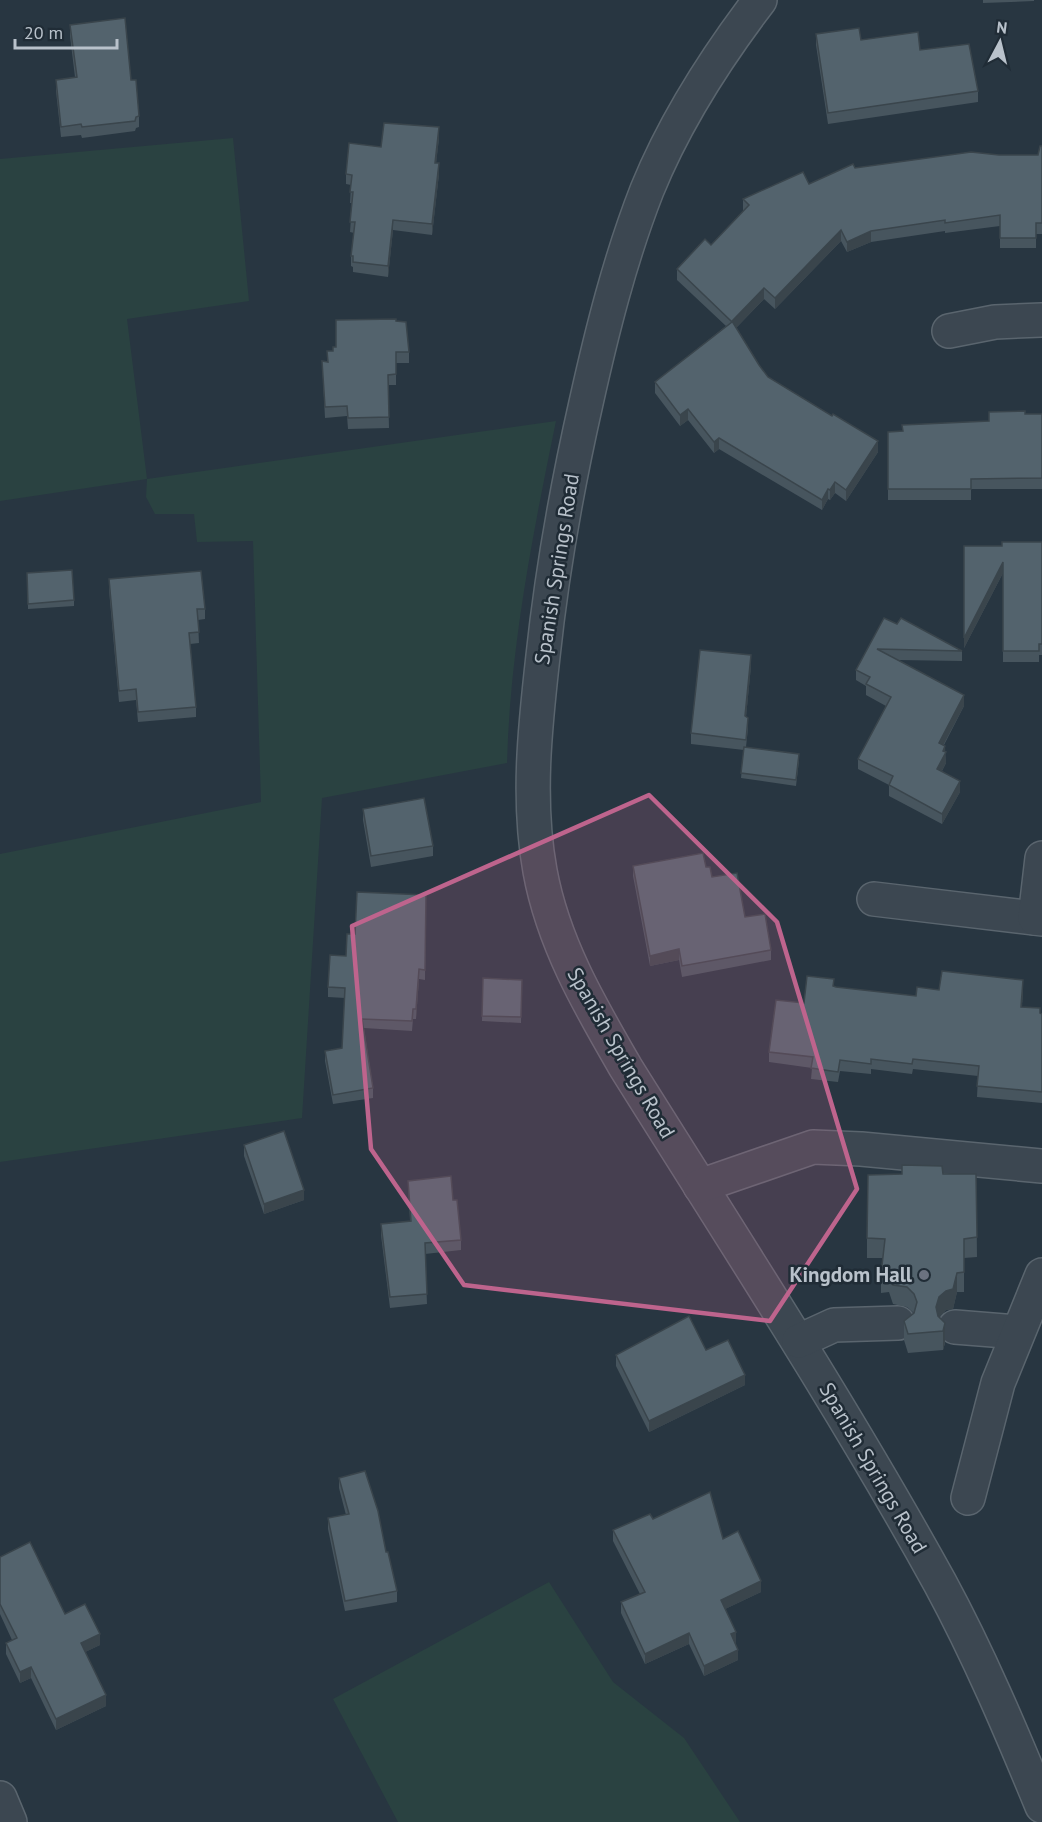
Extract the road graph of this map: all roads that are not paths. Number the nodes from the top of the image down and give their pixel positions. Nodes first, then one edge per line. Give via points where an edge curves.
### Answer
1 (760, 0) edge
2 (1042, 320) edge
3 (949, 331) dead end
4 (1042, 858) edge
5 (874, 899) dead end
6 (1038, 919) edge
7 (1042, 1166) edge
8 (700, 1186) junction
9 (1042, 1275) edge
10 (898, 1323) dead end
11 (955, 1327) dead end
12 (1018, 1332) junction
13 (799, 1341) junction
14 (968, 1498) dead end
15 (0, 1798) edge
16 (1042, 1806) edge
17 (10, 1822) edge

1 - 8 street, Spanish Springs Road via 678,124 647,191 621,266 598,349 563,514 549,603 535,742 533,821 540,872 561,943 595,1015
2 - 3 street via 995,322
4 - 6 street
5 - 6 street
7 - 8 street via 813,1147
8 - 13 street, Spanish Springs Road
9 - 12 street
10 - 13 street via 834,1324
11 - 12 street
12 - 14 street via 998,1383
13 - 16 street, Spanish Springs Road via 940,1584 1000,1706
15 - 17 street

